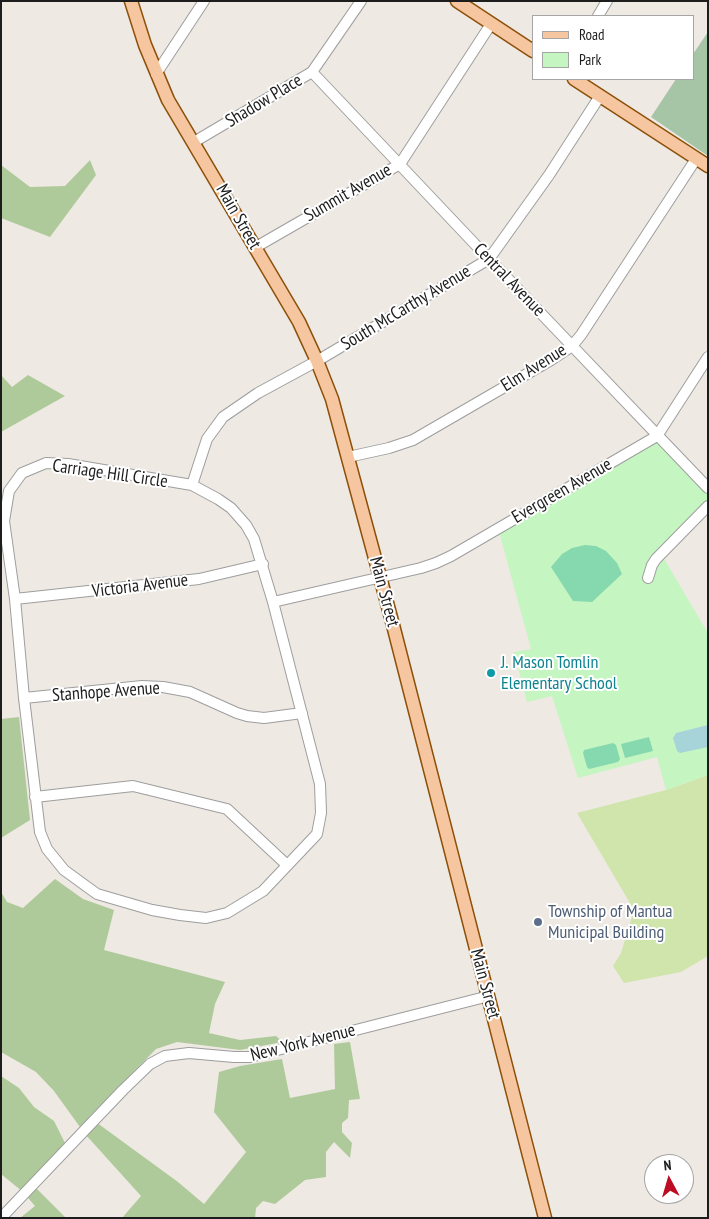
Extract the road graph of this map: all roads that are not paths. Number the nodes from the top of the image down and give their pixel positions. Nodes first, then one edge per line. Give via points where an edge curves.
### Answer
1 (131, 1) edge
2 (204, 1) edge
3 (361, 1) edge
4 (457, 1) edge
5 (607, 1) edge
6 (599, 15) edge
7 (491, 24) junction
8 (532, 50) edge
9 (312, 72) junction
10 (156, 74) junction
11 (575, 80) edge
12 (597, 101) junction
13 (194, 142) junction
14 (696, 159) junction
15 (400, 164) junction
16 (708, 166) edge
17 (256, 247) junction
18 (489, 259) junction
19 (572, 346) junction
20 (708, 357) edge
21 (317, 361) junction
22 (657, 436) junction
23 (348, 457) junction
24 (192, 485) junction
25 (708, 488) edge
26 (708, 506) edge
27 (263, 564) junction
28 (380, 578) junction
29 (648, 578) dead end
30 (15, 600) junction
31 (274, 602) junction
32 (24, 698) junction
33 (302, 713) junction
34 (35, 797) junction
35 (287, 865) junction
36 (489, 996) junction
37 (3, 1211) edge
38 (546, 1218) edge

1 - 10 main road, Main Street
2 - 10 street
3 - 9 street, Shadow Place
4 - 7 main road
5 - 6 street
7 - 8 main road
7 - 15 street, Summit Avenue
9 - 13 street, Shadow Place
9 - 15 street, Central Avenue
10 - 13 main road, Main Street
11 - 12 main road
12 - 14 main road
12 - 18 street, South McCarthy Avenue
13 - 17 main road, Main Street
14 - 16 main road
14 - 19 street, Elm Avenue
15 - 17 street, Summit Avenue
15 - 18 street, Central Avenue
17 - 21 main road, Main Street via 299,322
18 - 19 street, Central Avenue
18 - 21 street, South McCarthy Avenue
19 - 22 street, Central Avenue
19 - 23 street, Elm Avenue via 412,440
20 - 22 street, Evergreen Avenue
21 - 23 main road, Main Street via 332,399
21 - 24 street, South McCarthy Avenue via 258,393 223,418 206,439
22 - 25 street, Central Avenue
22 - 28 street, Evergreen Avenue via 448,557
23 - 28 main road, Main Street
24 - 27 street, Carriage Hill Circle via 231,508 254,539
24 - 30 street, Carriage Hill Circle via 68,464 46,464 22,473 9,491 4,521
26 - 29 street via 656,559
27 - 30 street, Victoria Avenue via 199,579
27 - 31 street, Carriage Hill Circle
28 - 31 street, Evergreen Avenue
28 - 36 main road, Main Street
30 - 32 street, Carriage Hill Circle
31 - 33 street, Carriage Hill Circle
32 - 33 street, Stanhope Avenue via 156,686 190,692 247,716 264,718
32 - 34 street, Carriage Hill Circle
33 - 35 street, Carriage Hill Circle via 320,784 321,813 317,834
34 - 35 street via 133,786 227,809
34 - 35 street, Carriage Hill Circle via 40,832 47,849 64,870 97,894 152,910 206,918 228,913 262,891
36 - 37 street, New York Avenue via 250,1057 189,1053 165,1056 150,1064
36 - 38 main road, Main Street

